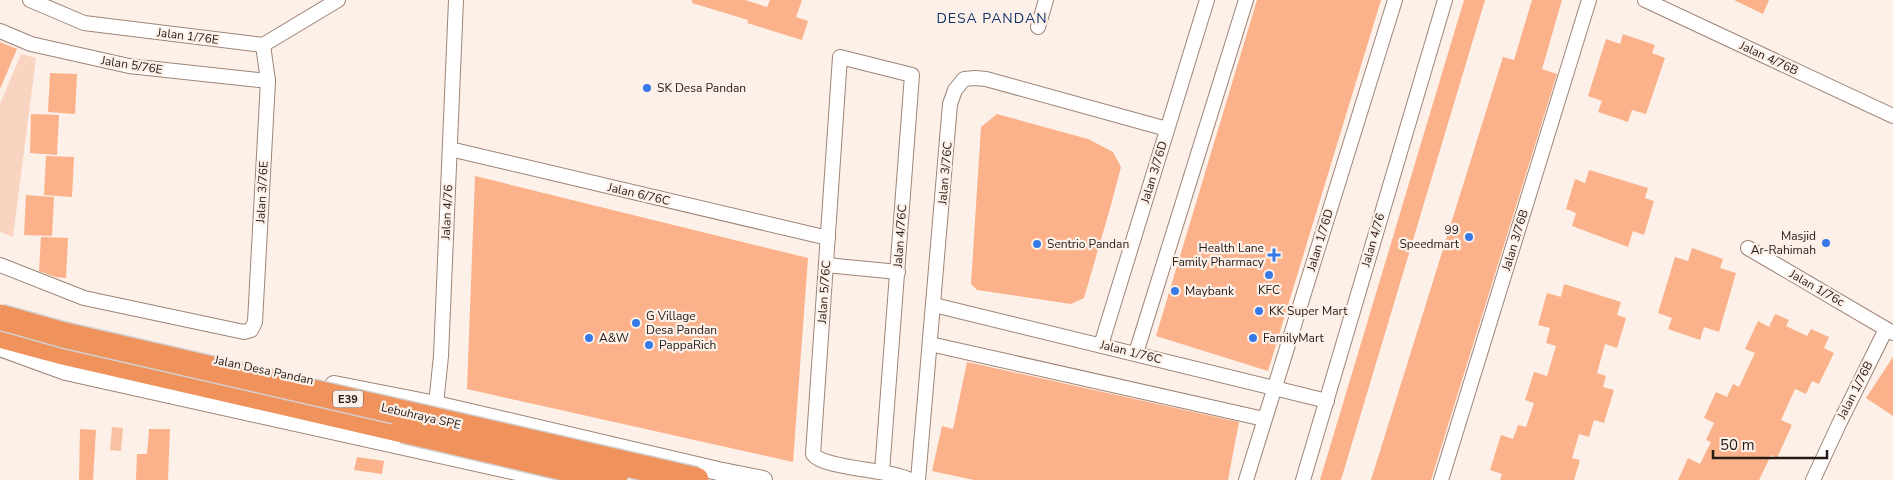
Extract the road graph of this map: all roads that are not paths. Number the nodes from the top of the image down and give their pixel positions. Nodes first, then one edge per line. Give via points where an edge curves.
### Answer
1 (30, 0) edge
2 (338, 0) edge
3 (456, 0) edge
4 (1046, 0) edge
5 (1207, 0) edge
6 (1246, 0) edge
7 (1395, 0) edge
8 (1445, 0) edge
9 (1589, 0) edge
10 (1645, 0) edge
11 (1038, 27) dead end
12 (0, 31) edge
13 (263, 45) junction
14 (840, 57) joint
15 (268, 81) junction
16 (1893, 116) edge
17 (1167, 129) junction
18 (450, 149) junction
19 (828, 238) junction
20 (1748, 248) dead end
21 (0, 265) edge
22 (826, 265) junction
23 (898, 272) junction
24 (934, 305) junction
25 (0, 306) edge
26 (0, 313) edge
27 (0, 317) edge
28 (1890, 331) edge
29 (0, 335) edge
30 (930, 344) junction
31 (1101, 345) junction
32 (0, 347) edge
33 (1136, 353) junction
34 (1274, 387) junction
35 (1327, 401) junction
36 (436, 405) junction
37 (1264, 420) junction
38 (432, 431) junction
39 (345, 434) junction
40 (882, 472) junction
41 (527, 474) junction
42 (557, 480) edge
43 (615, 480) edge
44 (674, 480) edge
45 (696, 480) edge
46 (764, 480) edge
47 (910, 480) edge
48 (918, 480) edge
49 (1246, 480) edge
50 (1303, 480) edge
51 (1441, 480) edge
52 (1813, 480) edge

1 - 13 street, Jalan 1/76E via 84,24
2 - 13 street
3 - 18 street, Jalan 4/76
4 - 11 street
5 - 17 street, Jalan 3/76D
6 - 33 street
7 - 34 street, Jalan 1/76D
8 - 35 street, Jalan 4/76
9 - 51 street, Jalan 3/76B
10 - 16 street, Jalan 4/76B
12 - 15 street, Jalan 5/76E via 31,44 129,66
13 - 15 street, Jalan 3/76E
14 - 19 street, Jalan 5/76C
14 - 23 street, Jalan 4/76C via 912,75
15 - 21 street, Jalan 3/76E via 252,330 244,332 84,298
17 - 24 street, Jalan 3/76C via 986,79 964,79 950,104
17 - 31 street, Jalan 3/76D
18 - 19 street, Jalan 6/76C
18 - 36 street, Jalan 4/76
19 - 22 street, Jalan 5/76C
20 - 28 street, Jalan 1/76c
22 - 23 street
22 - 40 street, Jalan 5/76C via 813,454 821,461
23 - 40 street, Jalan 4/76C
24 - 30 street, Jalan 3/76C
24 - 31 street, Jalan 1/76C
25 - 36 street, Jalan Desa Pandan via 78,330
26 - 38 street, Jalan Desa Pandan via 58,336 107,350
27 - 45 highway, Lebuhraya SPE / E39, bridge via 64,335
28 - 52 street, Jalan 1/76B via 1839,424
29 - 43 highway, Lebuhraya SPE / E39, bridge
30 - 37 street
30 - 48 street, Jalan 3/76C
31 - 33 street, Jalan 1/76C
32 - 39 street via 66,371
33 - 34 street, Jalan 1/76C
34 - 35 street, Jalan 1/76C
34 - 37 street, Jalan 1/76D
35 - 50 street, Jalan 4/76
36 - 38 street, Jalan 4/76
36 - 46 street, Jalan Desa Pandan
37 - 49 street, Jalan 1/76D
38 - 39 street via 425,443 415,445
38 - 41 street via 432,442 437,447 492,460
38 - 44 street, Jalan Desa Pandan via 564,453
39 - 41 street
40 - 47 street
41 - 42 street

